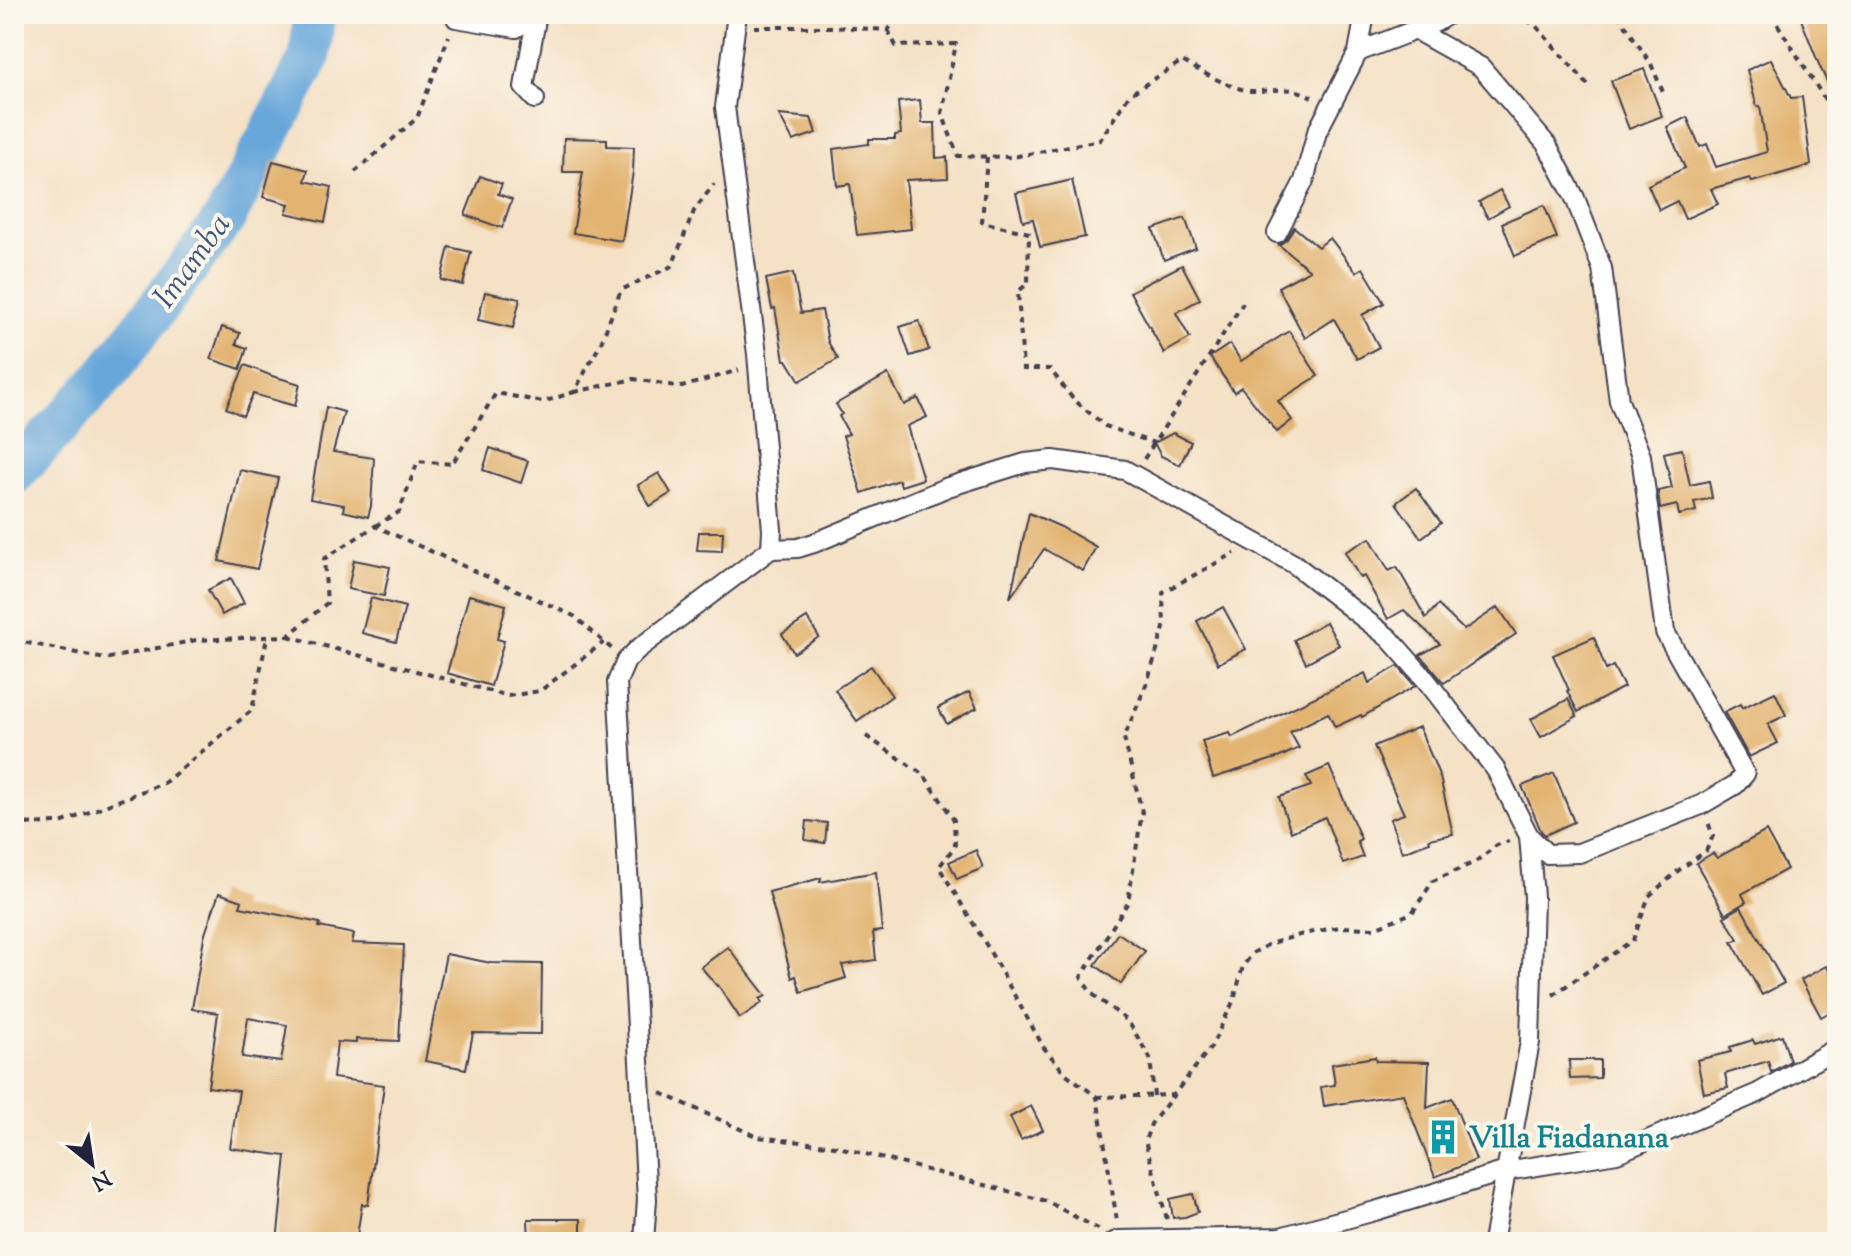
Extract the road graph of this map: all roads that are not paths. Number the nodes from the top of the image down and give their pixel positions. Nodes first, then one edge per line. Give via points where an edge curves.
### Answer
1 (538, 14) edge
2 (1365, 14) edge
3 (1449, 14) edge
4 (456, 18) road end
5 (736, 20) edge
6 (1415, 30) junction
7 (1358, 52) junction
8 (535, 99) dead end
9 (1277, 233) dead end
10 (771, 549) junction
11 (1529, 836) junction
12 (1837, 1048) edge
13 (1506, 1171) junction
14 (1117, 1241) edge
15 (644, 1242) edge
16 (1493, 1242) edge

1 - 4 street via 516,28
1 - 8 street via 524,87
2 - 7 street
3 - 6 street
5 - 10 street via 725,107 757,365
6 - 7 street
6 - 11 street via 1481,67 1547,145 1575,198 1602,268 1619,401 1641,456 1665,632 1745,774 1701,805 1579,853 1547,854
7 - 9 street via 1317,132 1304,181
10 - 11 street via 814,543 948,487 1025,463 1053,460 1125,470 1294,564 1389,638 1496,770
10 - 15 street via 638,649 617,682 647,1199
11 - 13 street via 1534,897 1530,1042
12 - 13 street via 1758,1093 1617,1153
13 - 14 street via 1280,1237
13 - 16 street

